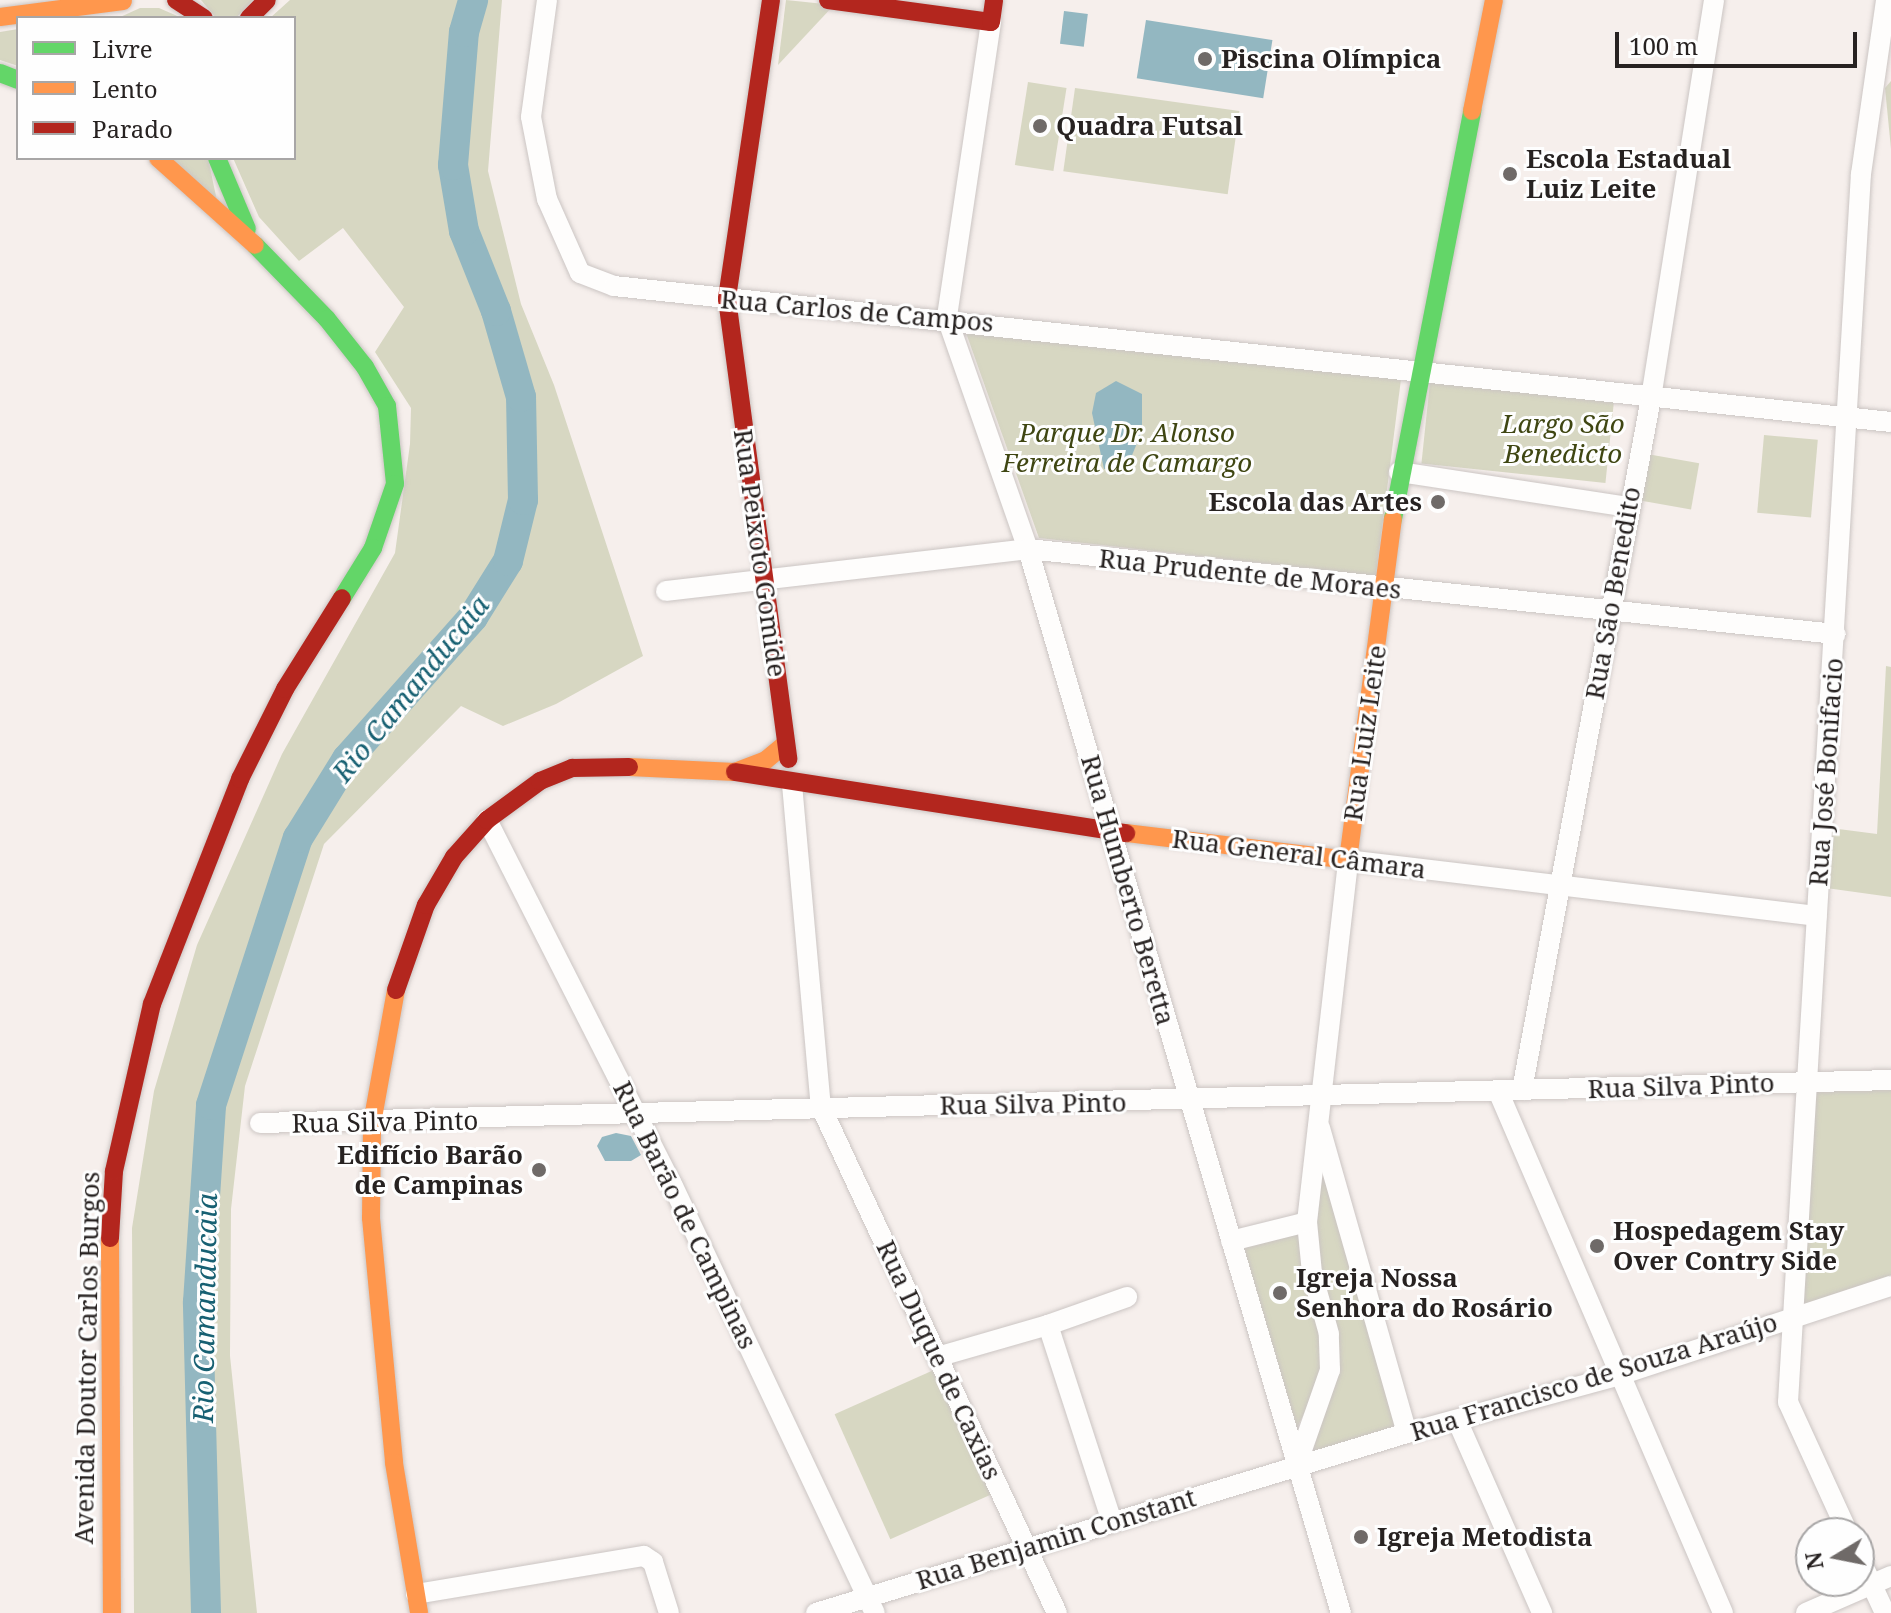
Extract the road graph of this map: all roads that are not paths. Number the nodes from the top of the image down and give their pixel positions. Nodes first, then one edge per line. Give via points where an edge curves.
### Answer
1 (176, 0) edge
2 (267, 0) edge
3 (547, 0) edge
4 (771, 0) edge
5 (828, 0) edge
6 (994, 0) edge
7 (1494, 0) edge
8 (1714, 0) edge
9 (1886, 0) edge
10 (125, 1) edge
11 (104, 16) edge
12 (201, 16) edge
13 (251, 16) edge
14 (0, 17) edge
15 (991, 22) junction
16 (160, 160) edge
17 (218, 160) edge
18 (261, 251) junction
19 (727, 299) junction
20 (947, 318) junction
21 (1418, 372) junction
22 (1651, 398) junction
23 (1848, 418) junction
24 (1891, 422) edge
25 (1399, 472) junction
26 (1627, 507) junction
27 (1028, 549) junction
28 (763, 578) junction
29 (1384, 590) junction
30 (666, 591) dead end
31 (1609, 612) junction
32 (1836, 634) junction
33 (786, 743) junction
34 (735, 772) junction
35 (792, 784) junction
36 (487, 820) junction
37 (1112, 831) junction
38 (1348, 860) junction
39 (1559, 885) junction
40 (1817, 916) junction
41 (1891, 1080) edge
42 (1806, 1082) junction
43 (1522, 1090) junction
44 (1498, 1091) junction
45 (1189, 1101) junction
46 (1318, 1106) junction
47 (821, 1107) junction
48 (637, 1115) junction
49 (260, 1123) dead end
50 (372, 1124) junction
51 (1307, 1222) junction
52 (1231, 1241) junction
53 (1891, 1286) edge
54 (1127, 1297) dead end
55 (1795, 1318) junction
56 (1048, 1325) junction
57 (937, 1357) junction
58 (1620, 1375) junction
59 (1457, 1420) junction
60 (1407, 1433) junction
61 (1296, 1467) junction
62 (1841, 1517) edge
63 (1112, 1522) junction
64 (1026, 1547) junction
65 (1881, 1580) edge
66 (418, 1604) edge
67 (871, 1605) edge
68 (112, 1613) edge
69 (669, 1613) edge
70 (816, 1613) edge
71 (1057, 1613) edge
72 (1341, 1613) edge
73 (1542, 1613) edge
74 (1723, 1613) edge
75 (1806, 1613) edge
76 (1885, 1613) edge

1 - 12 street
2 - 13 street
3 - 19 street, Rua Carlos de Campos via 531,117 547,199 580,273 614,286
4 - 19 street, Rua Peixoto Gomide
5 - 15 street
6 - 15 street
7 - 21 street, Rua Luiz Leite
8 - 22 street, Rua São Benedito
9 - 23 street, Rua José Bonifacio via 1861,174
10 - 11 street
10 - 14 street
15 - 20 street
16 - 18 street, Avenida Doutor Carlos Burgos
17 - 18 street, Avenida Doutor Carlos Burgos via 238,216
18 - 68 street, Avenida Doutor Carlos Burgos via 365,367 387,406 395,484 373,548 285,689 240,779 157,991 131,1083 114,1171 109,1257
19 - 20 street, Rua Carlos de Campos
19 - 28 street, Rua Peixoto Gomide
20 - 21 street, Rua Carlos de Campos
20 - 27 street, Rua Humberto Beretta
21 - 22 street, Rua Carlos de Campos
21 - 25 street, Rua Luiz Leite
22 - 23 street
22 - 26 street, Rua São Benedito
23 - 24 street
23 - 32 street, Rua José Bonifacio
25 - 26 street
25 - 29 street, Rua Luiz Leite
26 - 31 street, Rua São Benedito
27 - 28 street, Rua Prudente de Moraes
27 - 29 street, Rua Prudente de Moraes
27 - 37 street, Rua Humberto Beretta
28 - 30 street, Rua Prudente de Moraes
28 - 33 street, Rua Peixoto Gomide
29 - 31 street, Rua Prudente de Moraes
29 - 38 street, Rua Luiz Leite
31 - 32 street, Rua Prudente de Moraes
31 - 39 street, Rua São Benedito
32 - 40 street, Rua José Bonifacio
33 - 34 street via 766,760
33 - 35 street, Rua Peixoto Gomide
34 - 35 street, Rua General Câmara
34 - 36 street, Rua General Câmara via 572,768 540,781
35 - 37 street, Rua General Câmara
35 - 47 street, Rua Peixoto Gomide
36 - 48 street, Rua Barão de Campinas
36 - 50 street, Rua General Câmara via 454,857 402,964
37 - 38 street, Rua General Câmara
37 - 45 street, Rua Humberto Beretta
38 - 39 street, Rua General Câmara
38 - 46 street, Rua Luiz Leite
39 - 40 street, Rua General Câmara
39 - 43 street, Rua São Benedito
40 - 42 street, Rua José Bonifacio
41 - 42 street, Rua Silva Pinto
42 - 43 street, Rua Silva Pinto
42 - 55 street, Rua José Bonifacio
43 - 44 street, Rua Silva Pinto
44 - 46 street, Rua Silva Pinto
44 - 58 street
45 - 46 street, Rua Silva Pinto
45 - 47 street, Rua Silva Pinto
45 - 52 street, Rua Humberto Beretta
46 - 51 street, Rua Luiz Leite
46 - 60 street
47 - 48 street, Rua Silva Pinto
47 - 57 street, Rua Duque de Caxias
48 - 50 street, Rua Silva Pinto
48 - 67 street, Rua Barão de Campinas
49 - 50 street, Rua Silva Pinto
50 - 66 street, Rua General Câmara via 378,1322
51 - 52 street
51 - 61 street, Rua Luiz Leite via 1312,1273 1329,1334 1330,1370
52 - 61 street, Rua Humberto Beretta
53 - 55 street, Rua Francisco de Souza Araújo
54 - 56 street
55 - 58 street, Rua Francisco de Souza Araújo
55 - 62 street, Rua José Bonifacio via 1788,1402
56 - 57 street
56 - 63 street
57 - 64 street, Rua Duque de Caxias
58 - 59 street, Rua Francisco de Souza Araújo
58 - 74 street
59 - 60 street, Rua Francisco de Souza Araújo
59 - 73 street
60 - 61 street, Rua Francisco de Souza Araújo
61 - 63 street, Rua Benjamin Constant
61 - 72 street, Rua Humberto Beretta
63 - 64 street, Rua Benjamin Constant
64 - 67 street, Rua Benjamin Constant
64 - 71 street, Rua Duque de Caxias
65 - 75 street
65 - 76 street
66 - 69 street via 644,1556 653,1562
67 - 70 street, Rua Benjamin Constant

